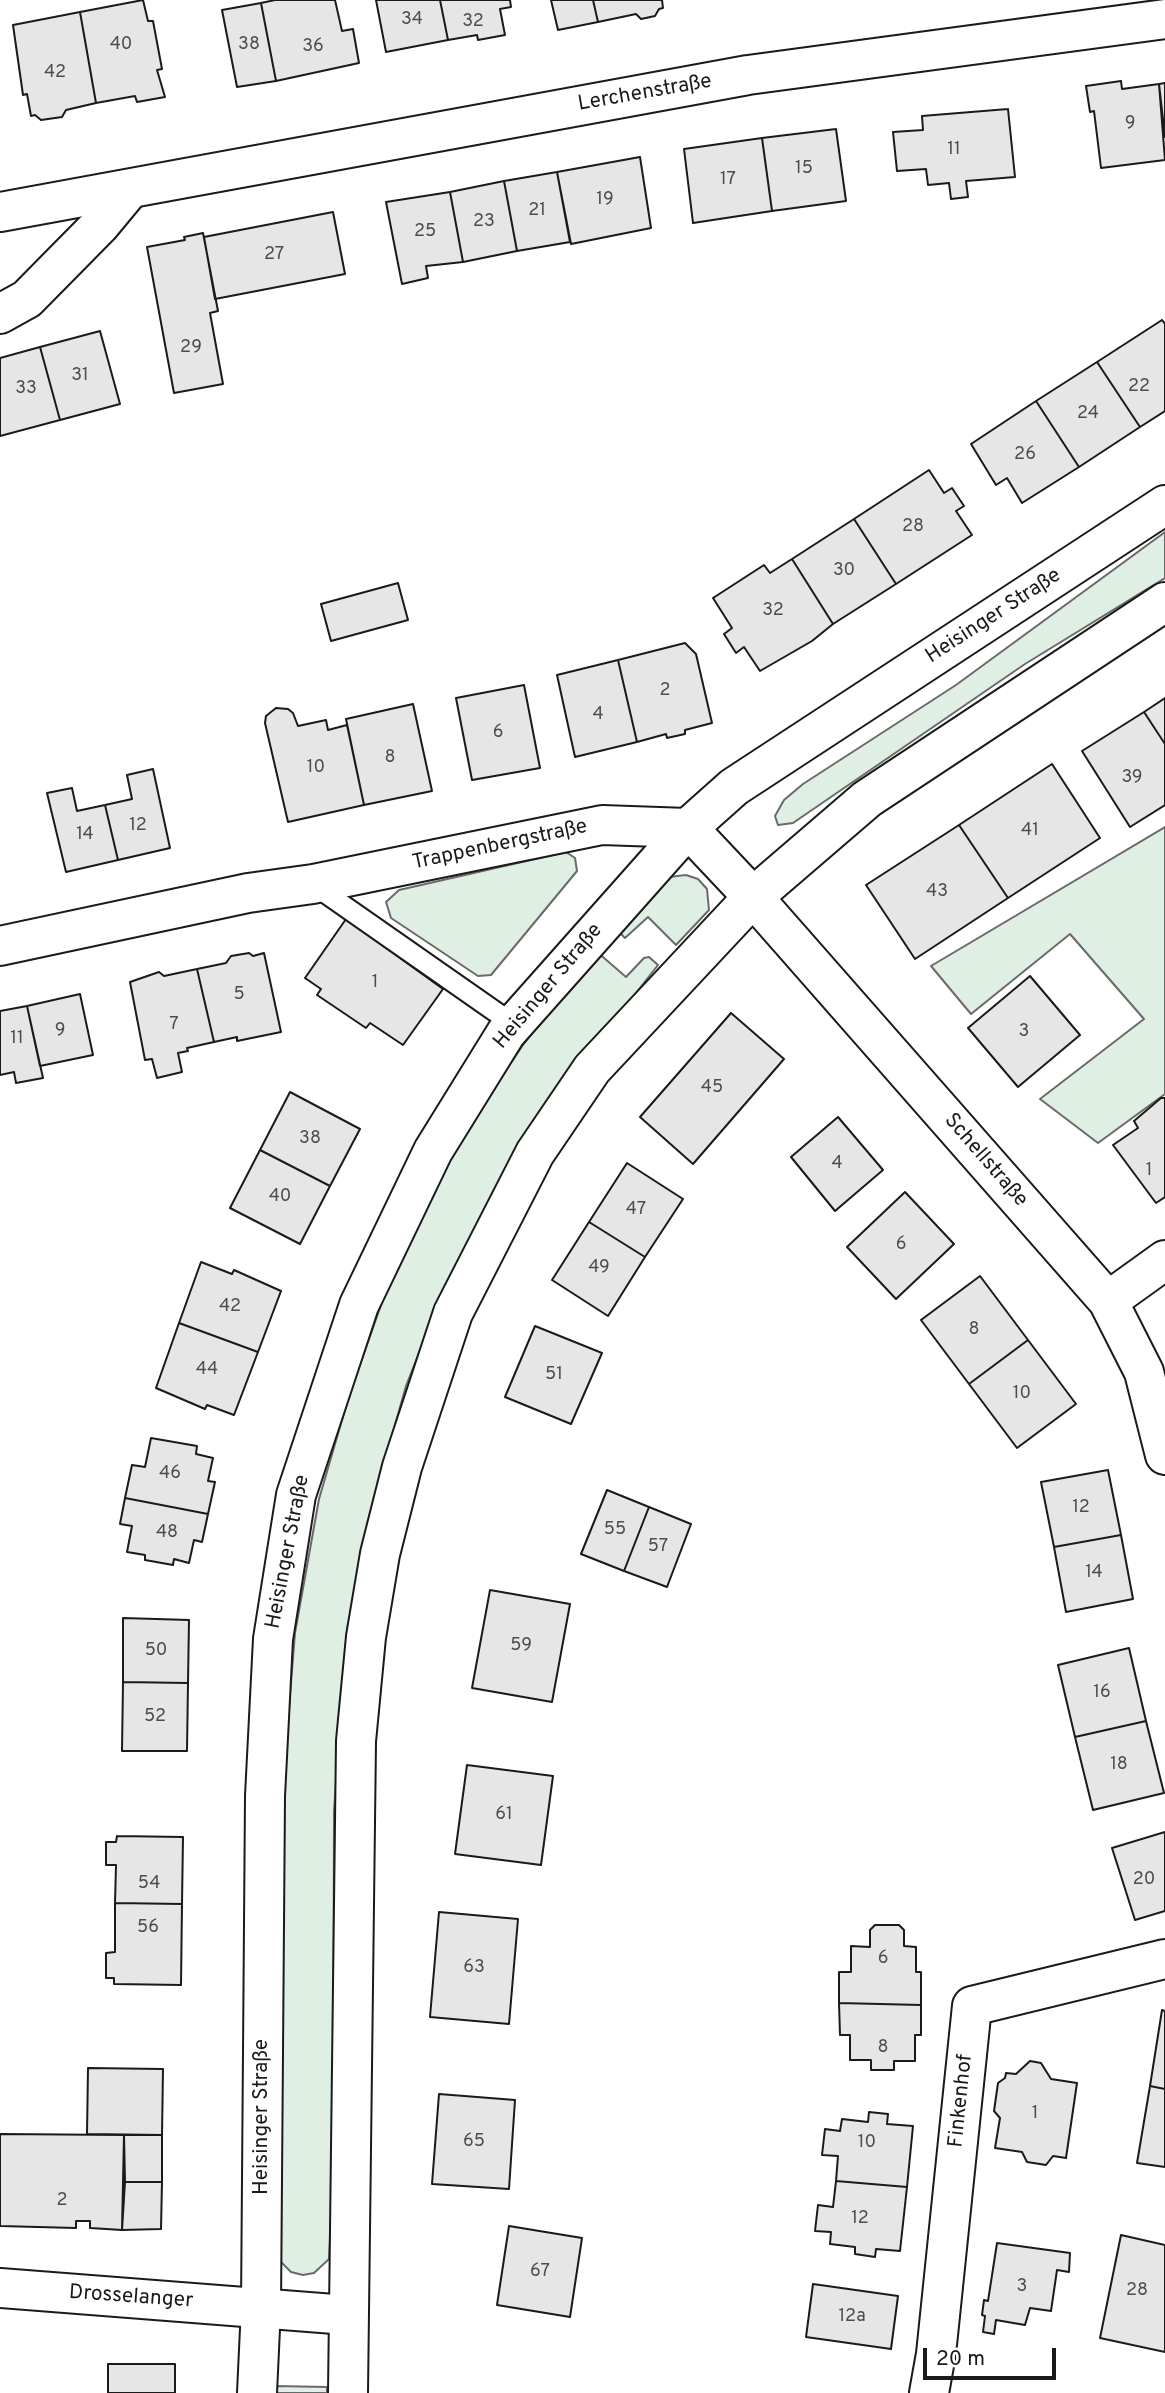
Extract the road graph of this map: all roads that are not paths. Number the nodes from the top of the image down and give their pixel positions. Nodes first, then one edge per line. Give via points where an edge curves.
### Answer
1 (1165, 19) edge
2 (129, 190) junction
3 (0, 212) edge
4 (0, 314) edge
5 (1165, 505) edge
6 (1165, 602) edge
7 (688, 828) junction
8 (313, 884) junction
9 (753, 897) junction
10 (0, 946) edge
11 (513, 1024) junction
12 (1165, 1261) edge
13 (1108, 1301) junction
14 (1165, 1455) edge
15 (1165, 1959) edge
16 (0, 2288) edge
17 (261, 2307) junction
18 (347, 2315) junction
19 (257, 2393) edge
20 (348, 2393) edge
21 (929, 2393) edge

1 - 2 main road, Lerchenstraße via 748,75
2 - 3 main road, Lerchenstraße
2 - 4 main road via 27,299
5 - 7 main road, Heisinger Straße via 734,788
6 - 9 main road via 867,799
7 - 8 main road, Trappenbergstraße via 602,825
7 - 9 main road
7 - 11 main road, Heisinger Straße
8 - 10 main road, Trappenbergstraße via 248,893
8 - 11 lane
9 - 13 main road, Schellstraße
9 - 18 main road via 592,1069 535,1153 453,1313 402,1467 380,1553 356,1741
11 - 17 main road, Heisinger Straße via 433,1151 359,1305 296,1495 273,1639 265,1796
12 - 13 main road
13 - 14 main road, Schellstraße via 1144,1372
15 - 21 main road, Finkenhof via 972,2006
16 - 17 main road, Drosselanger
17 - 18 main road
17 - 19 main road, Heisinger Straße
18 - 20 main road

